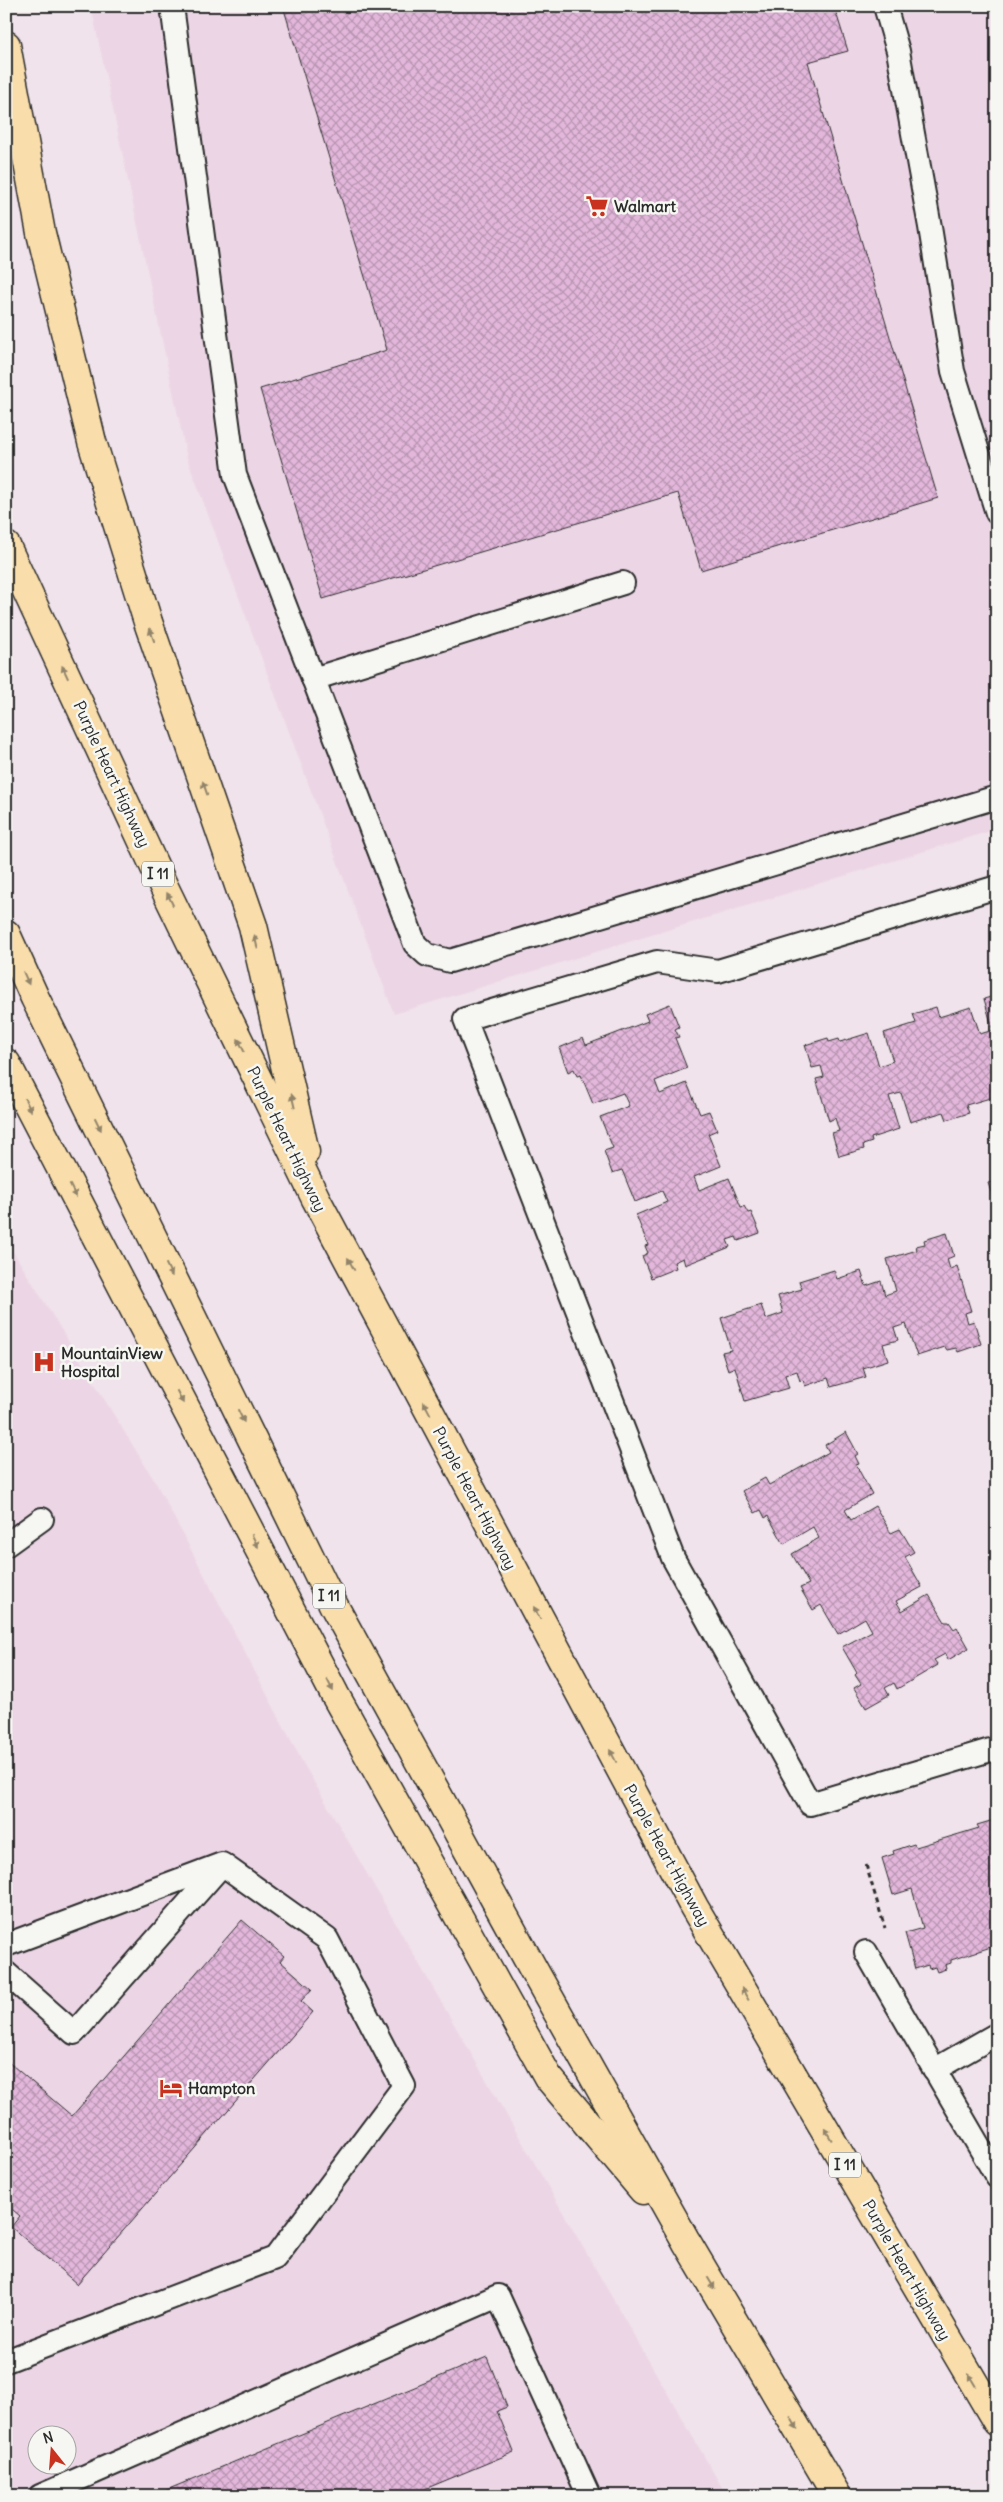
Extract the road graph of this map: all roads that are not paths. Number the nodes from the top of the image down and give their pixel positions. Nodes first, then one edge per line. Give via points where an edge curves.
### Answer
1 (172, 6) edge
2 (885, 6) edge
3 (6, 45) edge
4 (991, 477) edge
5 (997, 513) edge
6 (6, 546) edge
7 (623, 583) dead end
8 (313, 679) junction
9 (997, 797) edge
10 (997, 887) edge
11 (6, 934) edge
12 (6, 1063) edge
13 (316, 1199) junction
14 (42, 1519) dead end
15 (6, 1545) edge
16 (997, 1748) edge
17 (222, 1864) junction
18 (6, 1946) edge
19 (866, 1952) dead end
20 (6, 1973) edge
21 (997, 2034) edge
22 (934, 2070) junction
23 (997, 2177) edge
24 (686, 2241) junction
25 (6, 2362) edge
26 (997, 2422) edge
27 (40, 2496) edge
28 (589, 2496) edge
29 (837, 2496) edge

1 - 8 lane via 235,476
2 - 4 lane via 898,51 953,371
13 -> 3 highway via 252,926 148,622 92,442 41,233
4 - 5 lane
13 -> 6 highway, Purple Heart Highway / I 11 via 164,887
7 - 8 lane
8 - 9 lane via 415,944 427,955 450,961
10 - 16 lane via 718,971 657,962 464,1019 673,1558 810,1804
11 -> 24 highway, I 11 via 334,1606
12 -> 24 highway via 335,1695 548,2077
26 -> 13 highway, Purple Heart Highway / I 11 via 694,1907
14 - 15 lane
17 - 18 lane
17 - 20 lane via 74,2033
17 - 25 lane via 327,1939 404,2086 275,2258
19 - 22 lane
21 - 22 lane
22 - 23 lane
24 -> 29 highway, I 11
27 - 28 lane via 498,2296

